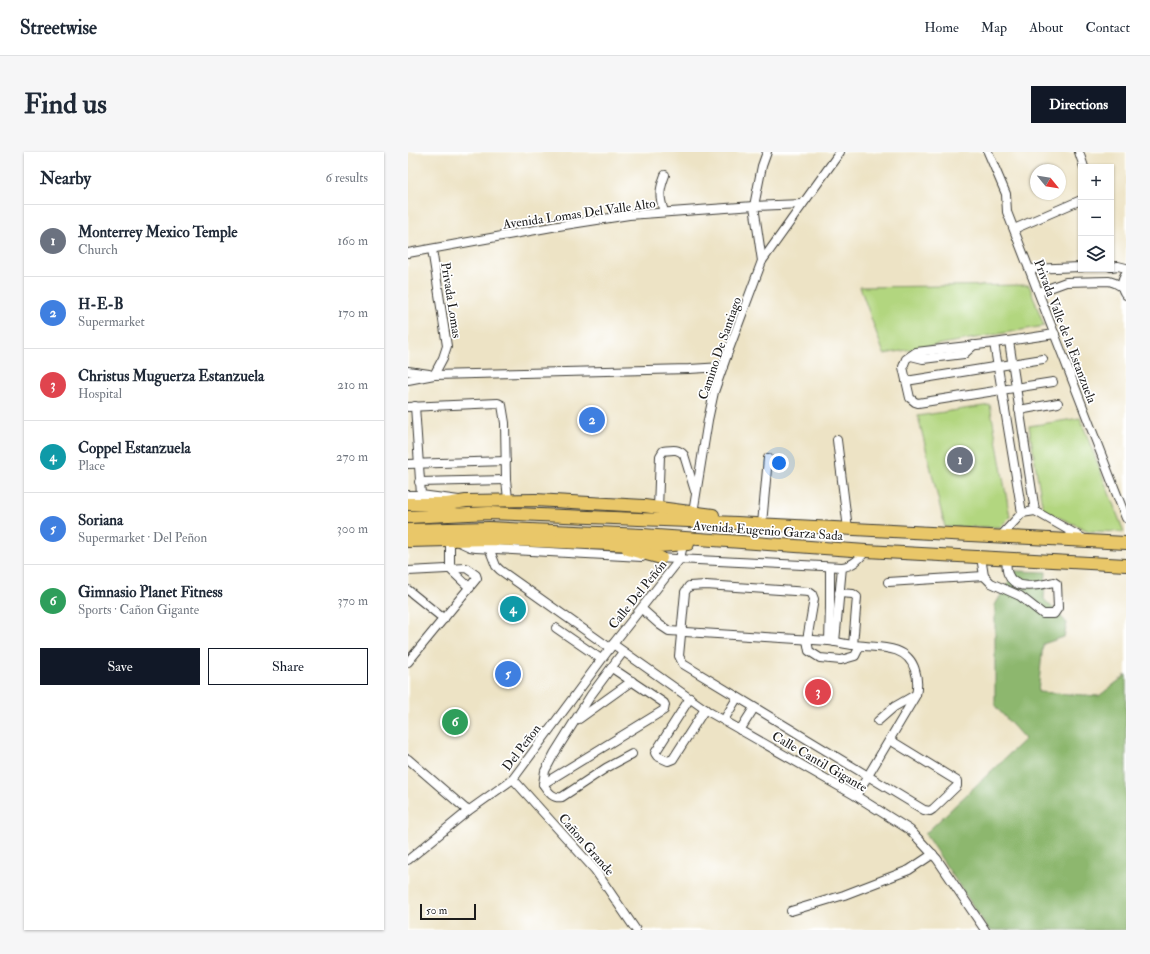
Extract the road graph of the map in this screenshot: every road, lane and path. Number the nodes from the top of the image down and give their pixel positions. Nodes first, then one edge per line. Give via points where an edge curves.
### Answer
1 (767, 152) edge
2 (840, 152) edge
3 (988, 152) edge
4 (1079, 152) edge
5 (1083, 164) edge
6 (665, 175) dead end
7 (1078, 201) edge
8 (802, 204) junction
9 (754, 206) junction
10 (664, 212) junction
11 (1014, 229) junction
12 (432, 249) junction
13 (408, 253) edge
14 (762, 261) junction
15 (1114, 267) edge
16 (1063, 268) junction
17 (1078, 268) edge
18 (1126, 268) edge
19 (1030, 269) junction
20 (1126, 273) edge
21 (1066, 282) junction
22 (1122, 287) junction
23 (1039, 292) junction
24 (1126, 295) edge
25 (1055, 334) junction
26 (1009, 341) junction
27 (994, 343) junction
28 (1043, 359) dead end
29 (1012, 364) junction
30 (998, 366) junction
31 (723, 367) junction
32 (408, 371) edge
33 (434, 375) junction
34 (408, 380) edge
35 (906, 381) junction
36 (1053, 382) dead end
37 (1016, 387) junction
38 (1002, 390) junction
39 (1058, 403) dead end
40 (411, 406) edge
41 (1020, 410) junction
42 (837, 440) dead end
43 (768, 458) dead end
44 (506, 461) junction
45 (408, 464) edge
46 (418, 464) junction
47 (506, 480) junction
48 (419, 482) junction
49 (696, 493) junction
50 (408, 495) edge
51 (421, 495) junction
52 (508, 499) junction
53 (466, 501) junction
54 (408, 504) edge
55 (658, 508) junction
56 (1035, 510) junction
57 (693, 512) junction
58 (1022, 513) junction
59 (408, 517) edge
60 (1126, 518) edge
61 (737, 523) junction
62 (762, 524) junction
63 (848, 529) junction
64 (408, 530) edge
65 (1000, 537) junction
66 (452, 540) junction
67 (719, 540) junction
68 (408, 541) edge
69 (1088, 541) junction
70 (604, 543) junction
71 (1126, 543) edge
72 (683, 545) junction
73 (489, 548) junction
74 (866, 551) junction
75 (980, 557) junction
76 (661, 558) junction
77 (1006, 558) junction
78 (680, 560) junction
79 (1126, 565) edge
80 (830, 567) junction
81 (842, 567) junction
82 (450, 569) junction
83 (408, 571) edge
84 (984, 576) junction
85 (1012, 580) junction
86 (888, 582) dead end
87 (470, 588) junction
88 (408, 590) edge
89 (1005, 590) junction
90 (839, 593) junction
91 (642, 609) junction
92 (444, 619) junction
93 (556, 628) dead end
94 (682, 631) junction
95 (808, 640) junction
96 (832, 642) junction
97 (856, 645) junction
98 (611, 646) junction
99 (623, 652) junction
100 (601, 659) junction
101 (408, 662) edge
102 (612, 668) junction
103 (632, 681) junction
104 (916, 694) junction
105 (591, 695) junction
106 (690, 698) junction
107 (737, 698) junction
108 (602, 702) junction
109 (754, 708) junction
110 (706, 709) junction
111 (724, 720) junction
112 (878, 721) dead end
113 (574, 722) junction
114 (740, 730) junction
115 (890, 740) junction
116 (632, 754) dead end
117 (408, 759) edge
118 (868, 776) junction
119 (513, 779) junction
120 (543, 784) junction
121 (856, 796) junction
122 (468, 811) junction
123 (933, 854) junction
124 (408, 860) edge
125 (791, 911) dead end
126 (636, 930) edge
127 (985, 930) edge

1 - 9 street
2 - 8 street, Camino De Santiago
3 - 11 street, Privada Valle de la Estanzuela via 1006,194 1007,212
4 - 5 street
6 - 10 street via 660,189
7 - 11 street
8 - 9 street, Avenida Lomas Del Valle Alto
8 - 14 street, Camino De Santiago
9 - 10 street, Avenida Lomas Del Valle Alto
9 - 14 street
10 - 12 street, Avenida Lomas Del Valle Alto via 552,227
11 - 19 street, Privada Valle de la Estanzuela
12 - 13 street, Avenida Lomas Del Valle Alto
12 - 33 street, Privada Lomas via 447,346
14 - 31 street, Camino De Santiago
15 - 18 street
16 - 17 street
16 - 19 street
16 - 21 street
19 - 23 street, Privada Valle de la Estanzuela
20 - 22 street
21 - 22 street via 1109,281
21 - 23 street
22 - 24 street
23 - 25 street, Privada Valle de la Estanzuela
25 - 26 street
25 - 60 street, Privada Valle de la Estanzuela
26 - 27 street
26 - 29 street
27 - 30 street
27 - 35 street via 916,352 904,362
28 - 29 street
29 - 30 street
29 - 37 street
30 - 35 street
30 - 38 street
31 - 33 street
31 - 49 street, Camino De Santiago via 714,392
32 - 33 street
33 - 34 street
35 - 38 street via 910,398 918,403
36 - 37 street
37 - 38 street
37 - 41 street
38 - 58 street
39 - 41 street
40 - 44 street via 500,404 504,408
40 - 46 street
41 - 56 street
42 - 63 street
43 - 62 street
44 - 46 street
44 - 47 street
45 - 46 street
46 - 48 street
47 - 48 street
47 - 52 street
48 - 51 street
49 - 55 street via 681,451 663,451 660,456
49 - 57 street, Camino De Santiago
50 - 51 street
51 - 53 street
52 - 53 highway
52 - 55 highway
53 - 54 highway via 447,504
55 - 57 highway
56 - 58 street
56 - 69 street
57 - 61 highway via 728,518
58 - 65 street
59 - 61 highway, Avenida Eugenio Garza Sada via 489,513
61 - 62 highway, Avenida Eugenio Garza Sada
62 - 63 highway, Avenida Eugenio Garza Sada
63 - 65 highway, Avenida Eugenio Garza Sada
64 - 67 highway, Avenida Eugenio Garza Sada via 489,528
65 - 69 highway, Avenida Eugenio Garza Sada
66 - 68 highway
66 - 70 highway
66 - 73 street via 470,547
66 - 82 street
67 - 72 highway
67 - 74 highway, Avenida Eugenio Garza Sada
69 - 71 highway, Avenida Eugenio Garza Sada
70 - 72 highway
70 - 76 highway
72 - 78 street
73 - 76 street
73 - 98 street, Calle Cantil Gigante via 500,570
74 - 75 highway, Avenida Eugenio Garza Sada
74 - 81 street via 855,562
75 - 77 highway, Avenida Eugenio Garza Sada
75 - 84 street
76 - 78 street
77 - 79 highway, Avenida Eugenio Garza Sada
77 - 85 street via 1008,574
78 - 80 street
78 - 91 street, Calle Del Peñón
80 - 81 street
80 - 96 street
81 - 90 street
82 - 83 street
82 - 87 street
82 - 87 street via 466,568 476,575 477,580
84 - 86 street
84 - 89 street via 990,583
85 - 89 street
85 - 89 street via 1030,586 1054,582 1057,584 1058,608 1054,614 1043,614 1020,596
87 - 92 street
88 - 92 street
90 - 96 street
90 - 97 street via 853,594 857,597
91 - 94 street via 669,631
91 - 98 street, Calle Del Peñón
92 - 101 street
93 - 100 street
94 - 95 street
94 - 95 street via 684,596 689,586 748,587 812,594 814,599
94 - 107 street via 679,656 682,664
95 - 96 street
95 - 97 street via 809,651 820,658 841,660 855,656
96 - 97 street
97 - 104 street via 890,648 900,651 909,658 918,678
98 - 99 street, Calle Cantil Gigante
98 - 100 street, Del Peñon
99 - 102 street
99 - 106 street, Calle Cantil Gigante
100 - 119 street, Del Peñon
102 - 103 street
102 - 105 street
103 - 108 street
103 - 120 street via 664,703 664,710
104 - 112 street via 894,707
104 - 115 street
105 - 108 street
105 - 113 street
106 - 110 street, Calle Cantil Gigante
106 - 110 street via 655,753 656,756 668,762 673,759
107 - 109 street
107 - 111 street
108 - 113 street
109 - 114 street
109 - 118 street
110 - 111 street, Calle Cantil Gigante
111 - 114 street, Calle Cantil Gigante
113 - 120 street via 544,771
114 - 121 street, Calle Cantil Gigante
115 - 118 street
115 - 118 street via 954,779 958,784 933,809 927,811
116 - 120 street via 562,797 550,794
117 - 122 street
118 - 121 street
119 - 122 street, Del Peñon
119 - 126 street, Cañon Grande via 595,870
121 - 123 street, Calle Cantil Gigante via 906,826
122 - 124 street, Del Peñon
123 - 125 street via 909,870 844,895
123 - 127 street, Calle Cantil Gigante

